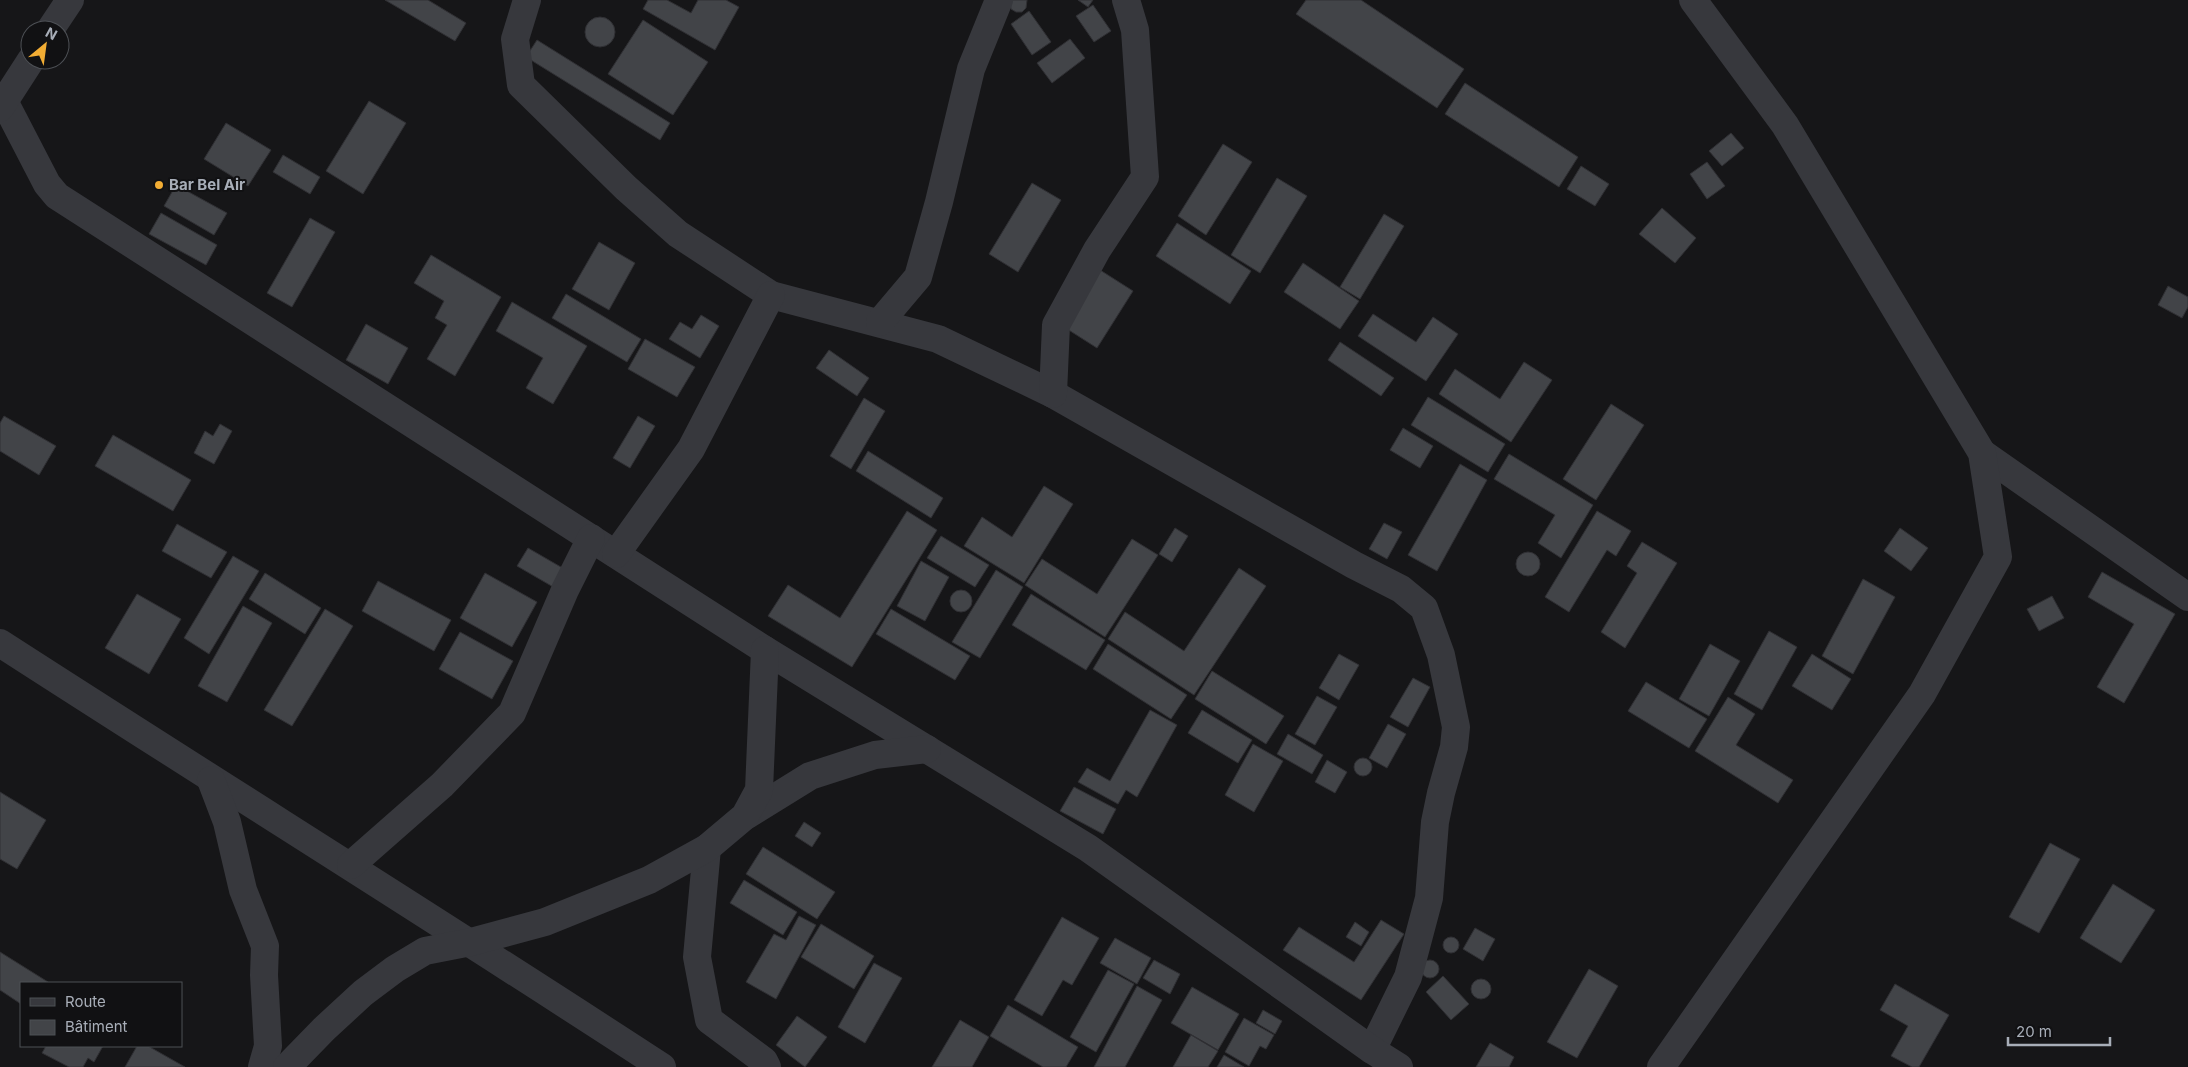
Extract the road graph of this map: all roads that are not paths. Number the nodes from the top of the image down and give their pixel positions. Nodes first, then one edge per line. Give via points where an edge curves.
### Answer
1 (70, 0) edge
2 (527, 0) edge
3 (999, 0) edge
4 (1126, 0) edge
5 (1693, 0) edge
6 (57, 20) edge
7 (25, 70) edge
8 (2, 105) edge
9 (772, 295) junction
10 (880, 322) junction
11 (1053, 394) junction
12 (1982, 453) junction
13 (591, 538) junction
14 (616, 554) junction
15 (2188, 597) edge
16 (0, 643) edge
17 (765, 650) junction
18 (926, 749) junction
19 (211, 780) junction
20 (745, 816) junction
21 (708, 848) junction
22 (351, 865) junction
23 (471, 942) junction
24 (1372, 1050) junction
25 (262, 1067) edge
26 (287, 1067) edge
27 (662, 1067) edge
28 (767, 1067) edge
29 (1399, 1067) edge
30 (1661, 1067) edge

1 - 6 street
2 - 9 street via 515,39 521,85 678,234
3 - 10 street via 971,69 918,277
4 - 11 street via 1136,30 1145,177 1097,250 1056,325
5 - 12 street via 1785,125
7 - 8 street
8 - 13 street via 57,196
9 - 10 street
9 - 14 street via 691,450
10 - 11 street via 938,339
11 - 24 street via 1402,589 1424,608 1441,655 1456,727 1454,747 1436,822 1430,898 1408,977
12 - 15 street
12 - 30 street via 1998,557 1922,694
13 - 14 street
13 - 22 street via 512,713 442,785
14 - 17 street
16 - 19 street
17 - 18 street
17 - 20 street via 759,790
18 - 20 street via 875,755 810,776
18 - 24 street via 1088,848
19 - 22 street
19 - 25 street via 227,822 242,890 265,946 268,1046
20 - 21 street
21 - 23 street via 649,880 545,922
21 - 28 street via 697,957 709,1020 764,1061
22 - 23 street
23 - 26 street via 425,951 395,969 324,1029
23 - 27 street
24 - 29 street

